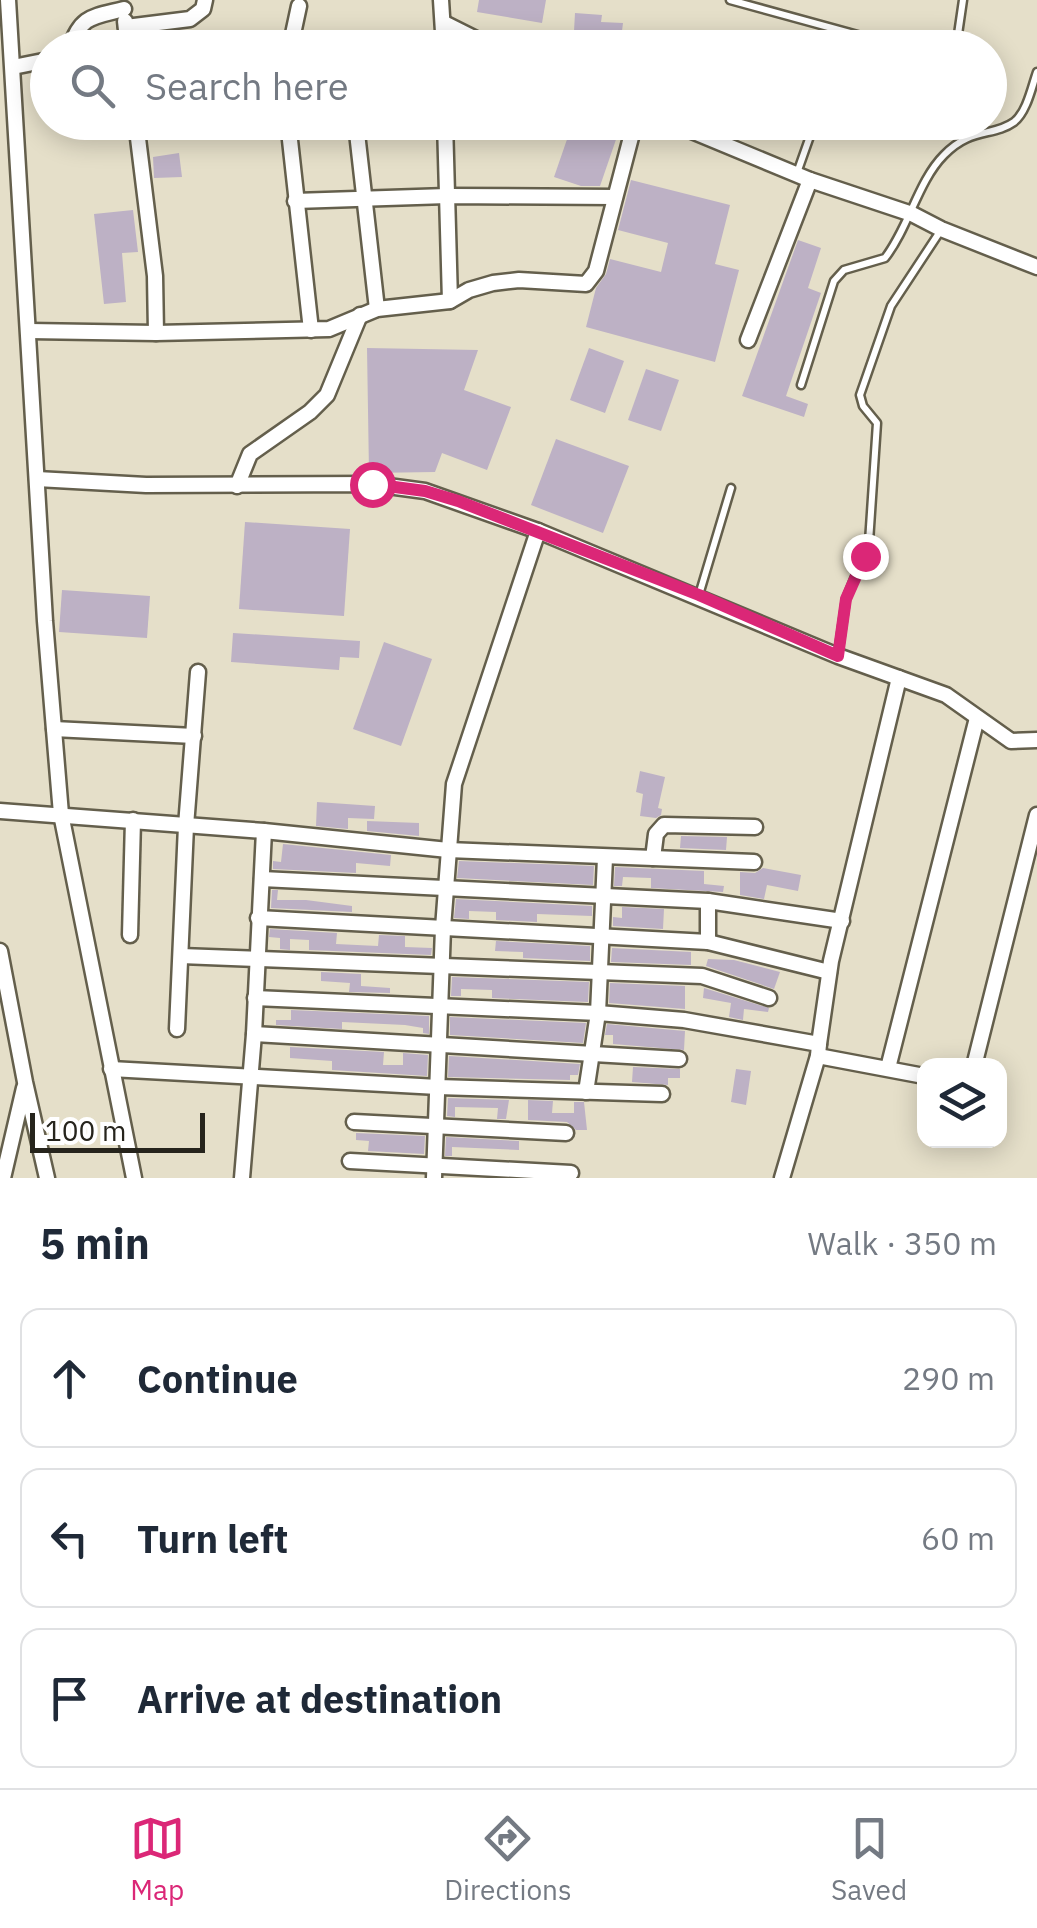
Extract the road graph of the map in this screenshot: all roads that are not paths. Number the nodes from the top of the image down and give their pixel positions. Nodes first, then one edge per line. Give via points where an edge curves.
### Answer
1 (8, 0) edge
2 (204, 0) edge
3 (441, 0) edge
4 (730, 0) edge
5 (963, 0) edge
6 (123, 5) edge
7 (299, 6) dead end
8 (444, 24) junction
9 (126, 27) junction
10 (76, 30) edge
11 (126, 30) edge
12 (294, 30) edge
13 (444, 30) edge
14 (456, 30) edge
15 (837, 30) edge
16 (959, 30) edge
17 (30, 64) edge
18 (13, 67) junction
19 (1037, 72) edge
20 (1007, 124) edge
21 (138, 140) edge
22 (292, 140) edge
23 (358, 140) edge
24 (445, 140) edge
25 (630, 140) edge
26 (714, 140) edge
27 (812, 140) edge
28 (963, 140) edge
29 (803, 177) junction
30 (447, 196) junction
31 (615, 197) junction
32 (363, 198) junction
33 (295, 201) junction
34 (912, 214) junction
35 (941, 229) junction
36 (1037, 267) edge
37 (450, 301) junction
38 (377, 309) junction
39 (360, 314) junction
40 (310, 330) junction
41 (29, 331) junction
42 (156, 333) junction
43 (748, 340) dead end
44 (801, 384) dead end
45 (37, 479) junction
46 (236, 486) junction
47 (731, 488) dead end
48 (538, 531) junction
49 (699, 595) junction
50 (838, 656) junction
51 (198, 672) dead end
52 (899, 678) junction
53 (977, 718) junction
54 (54, 729) junction
55 (194, 736) junction
56 (1037, 740) edge
57 (0, 811) edge
58 (61, 814) junction
59 (1037, 815) edge
60 (134, 820) junction
61 (186, 826) junction
62 (755, 827) dead end
63 (264, 831) junction
64 (448, 850) junction
65 (605, 858) junction
66 (654, 858) junction
67 (754, 862) dead end
68 (262, 879) junction
69 (446, 890) junction
70 (604, 896) junction
71 (708, 901) junction
72 (258, 918) junction
73 (842, 921) junction
74 (444, 928) junction
75 (130, 936) dead end
76 (602, 936) junction
77 (708, 942) junction
78 (0, 951) edge
79 (180, 956) junction
80 (256, 957) junction
81 (444, 968) junction
82 (829, 972) junction
83 (600, 974) junction
84 (255, 998) junction
85 (769, 998) dead end
86 (442, 1006) junction
87 (598, 1013) junction
88 (177, 1029) dead end
89 (254, 1034) junction
90 (439, 1046) junction
91 (818, 1050) junction
92 (592, 1054) junction
93 (976, 1058) edge
94 (679, 1060) dead end
95 (888, 1068) junction
96 (111, 1069) junction
97 (917, 1074) edge
98 (251, 1076) junction
99 (25, 1082) junction
100 (438, 1087) junction
101 (586, 1092) junction
102 (662, 1094) dead end
103 (354, 1122) dead end
104 (437, 1124) junction
105 (566, 1133) dead end
106 (350, 1161) dead end
107 (434, 1171) edge
108 (571, 1173) dead end
109 (533, 1174) edge
110 (3, 1178) edge
111 (48, 1178) edge
112 (134, 1178) edge
113 (242, 1178) edge
114 (782, 1178) edge

1 - 18 street
2 - 9 street via 190,20
3 - 8 street
4 - 15 lane
5 - 16 lane
6 - 9 street
6 - 10 street via 86,19
7 - 12 street
8 - 13 street
8 - 14 street
9 - 11 street
17 - 18 street
18 - 41 street
19 - 20 lane via 1023,110
21 - 42 street
22 - 33 street
23 - 32 street
24 - 30 street
25 - 31 street
26 - 29 street
27 - 29 lane
28 - 34 lane via 929,175
29 - 34 street
29 - 43 street
30 - 31 street
30 - 32 street
30 - 37 street
31 - 37 street via 596,271 586,284 493,283
32 - 33 street
32 - 38 street
33 - 40 street
34 - 35 street
34 - 44 lane via 884,258 844,270 834,281
35 - 36 street
35 - 50 lane via 891,306 860,395 877,423 872,526 846,599
37 - 38 street
38 - 39 street
39 - 40 street
39 - 46 street via 327,394 250,454
40 - 42 street
41 - 42 street
41 - 45 street
45 - 46 street
45 - 54 street
46 - 48 street via 372,484 425,491
47 - 49 lane
48 - 49 street
48 - 64 street via 457,770
49 - 50 street
50 - 52 street
51 - 55 street
52 - 53 street via 946,696
52 - 73 street
53 - 56 street via 1011,741
53 - 95 street
54 - 55 street
54 - 58 street
55 - 61 street
57 - 58 street
58 - 60 street
58 - 96 street
59 - 93 street
60 - 61 street
60 - 75 street
61 - 63 street
61 - 79 street
62 - 66 street via 664,825 656,834
63 - 64 street
63 - 68 street
64 - 65 street
64 - 69 street
65 - 66 street
65 - 70 street
66 - 67 street
68 - 69 street
68 - 72 street
69 - 70 street
69 - 74 street
70 - 71 street
70 - 76 street
71 - 73 street
71 - 77 street
72 - 74 street
72 - 80 street
73 - 82 street
74 - 76 street
74 - 81 street
76 - 77 street
76 - 83 street
77 - 82 street
78 - 99 street
79 - 80 street
79 - 88 street
80 - 81 street
80 - 84 street
81 - 83 street
81 - 86 street
82 - 91 street
83 - 85 street via 702,976
83 - 87 street
84 - 86 street
84 - 89 street
86 - 87 street
86 - 90 street
87 - 91 street via 684,1020
87 - 92 street
89 - 90 street
89 - 98 street
90 - 92 street
90 - 100 street
91 - 95 street
91 - 114 street
92 - 94 street
92 - 101 street
95 - 97 street
96 - 98 street
96 - 112 street
98 - 100 street
98 - 113 street
99 - 110 street
99 - 111 street
100 - 101 street
100 - 104 street
101 - 102 street
103 - 104 street
104 - 105 street
104 - 107 street
106 - 107 street
107 - 109 street
108 - 109 street

